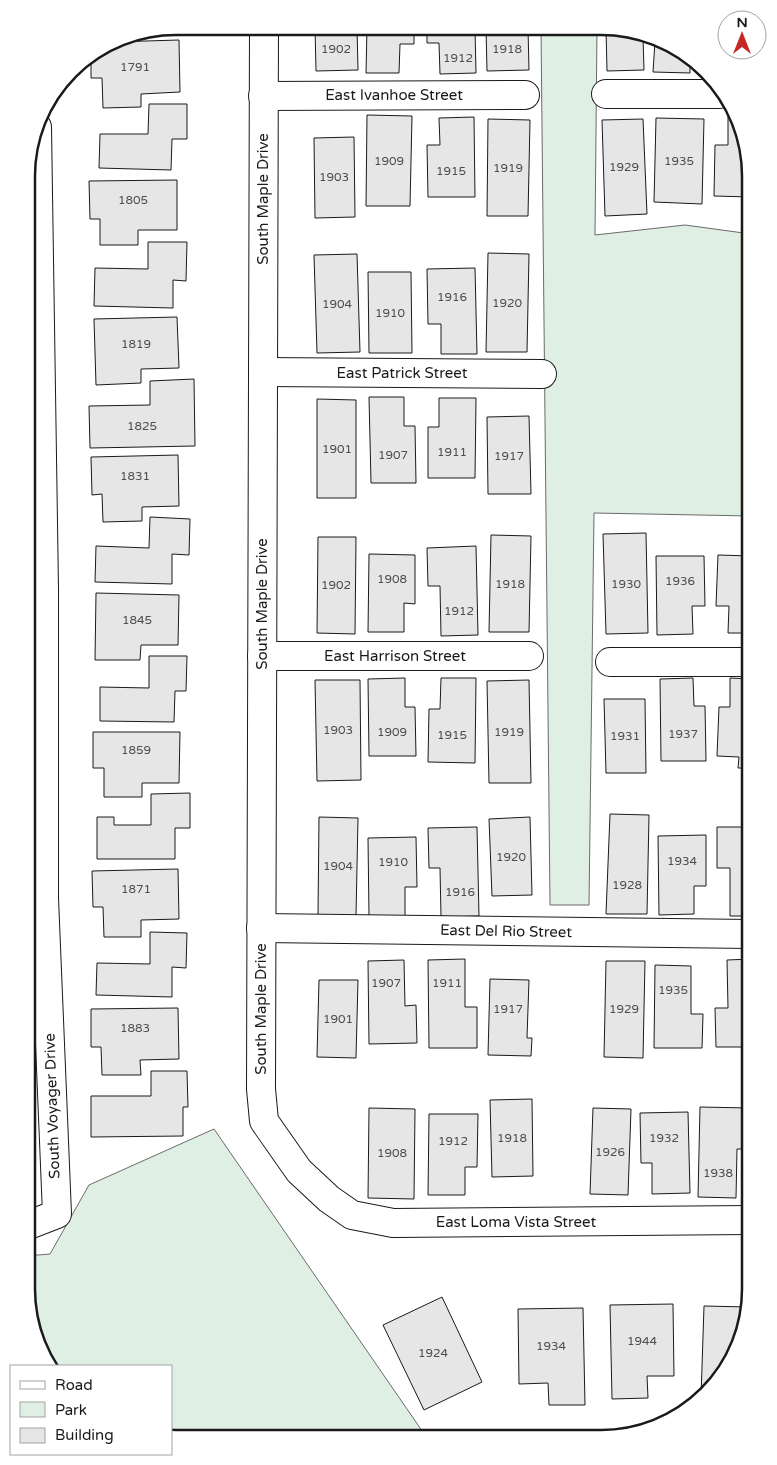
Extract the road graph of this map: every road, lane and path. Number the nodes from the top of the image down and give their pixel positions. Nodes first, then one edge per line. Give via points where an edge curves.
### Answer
1 (264, 35) edge
2 (606, 94) dead end
3 (715, 94) edge
4 (525, 95) dead end
5 (263, 96) junction
6 (36, 157) edge
7 (35, 208) edge
8 (263, 372) junction
9 (542, 374) dead end
10 (35, 489) edge
11 (36, 589) edge
12 (262, 656) junction
13 (529, 656) dead end
14 (610, 662) dead end
15 (742, 662) edge
16 (36, 898) edge
17 (261, 928) junction
18 (742, 934) edge
19 (298, 1171) joint
20 (742, 1220) edge
21 (35, 1223) edge

1 - 5 street, South Maple Drive
2 - 3 street
4 - 5 street, East Ivanhoe Street
5 - 8 street, South Maple Drive
6 - 7 street, South Voyager Drive
8 - 9 street, East Patrick Street
8 - 12 street, South Maple Drive
10 - 11 street, South Voyager Drive
11 - 16 street, South Voyager Drive
12 - 13 street, East Harrison Street
12 - 17 street, South Maple Drive
14 - 15 street
16 - 21 street, South Voyager Drive via 57,1214
17 - 18 street, East Del Rio Street
17 - 19 street, South Maple Drive via 261,1089 264,1121
19 - 20 street, East Loma Vista Street via 352,1215 393,1223

